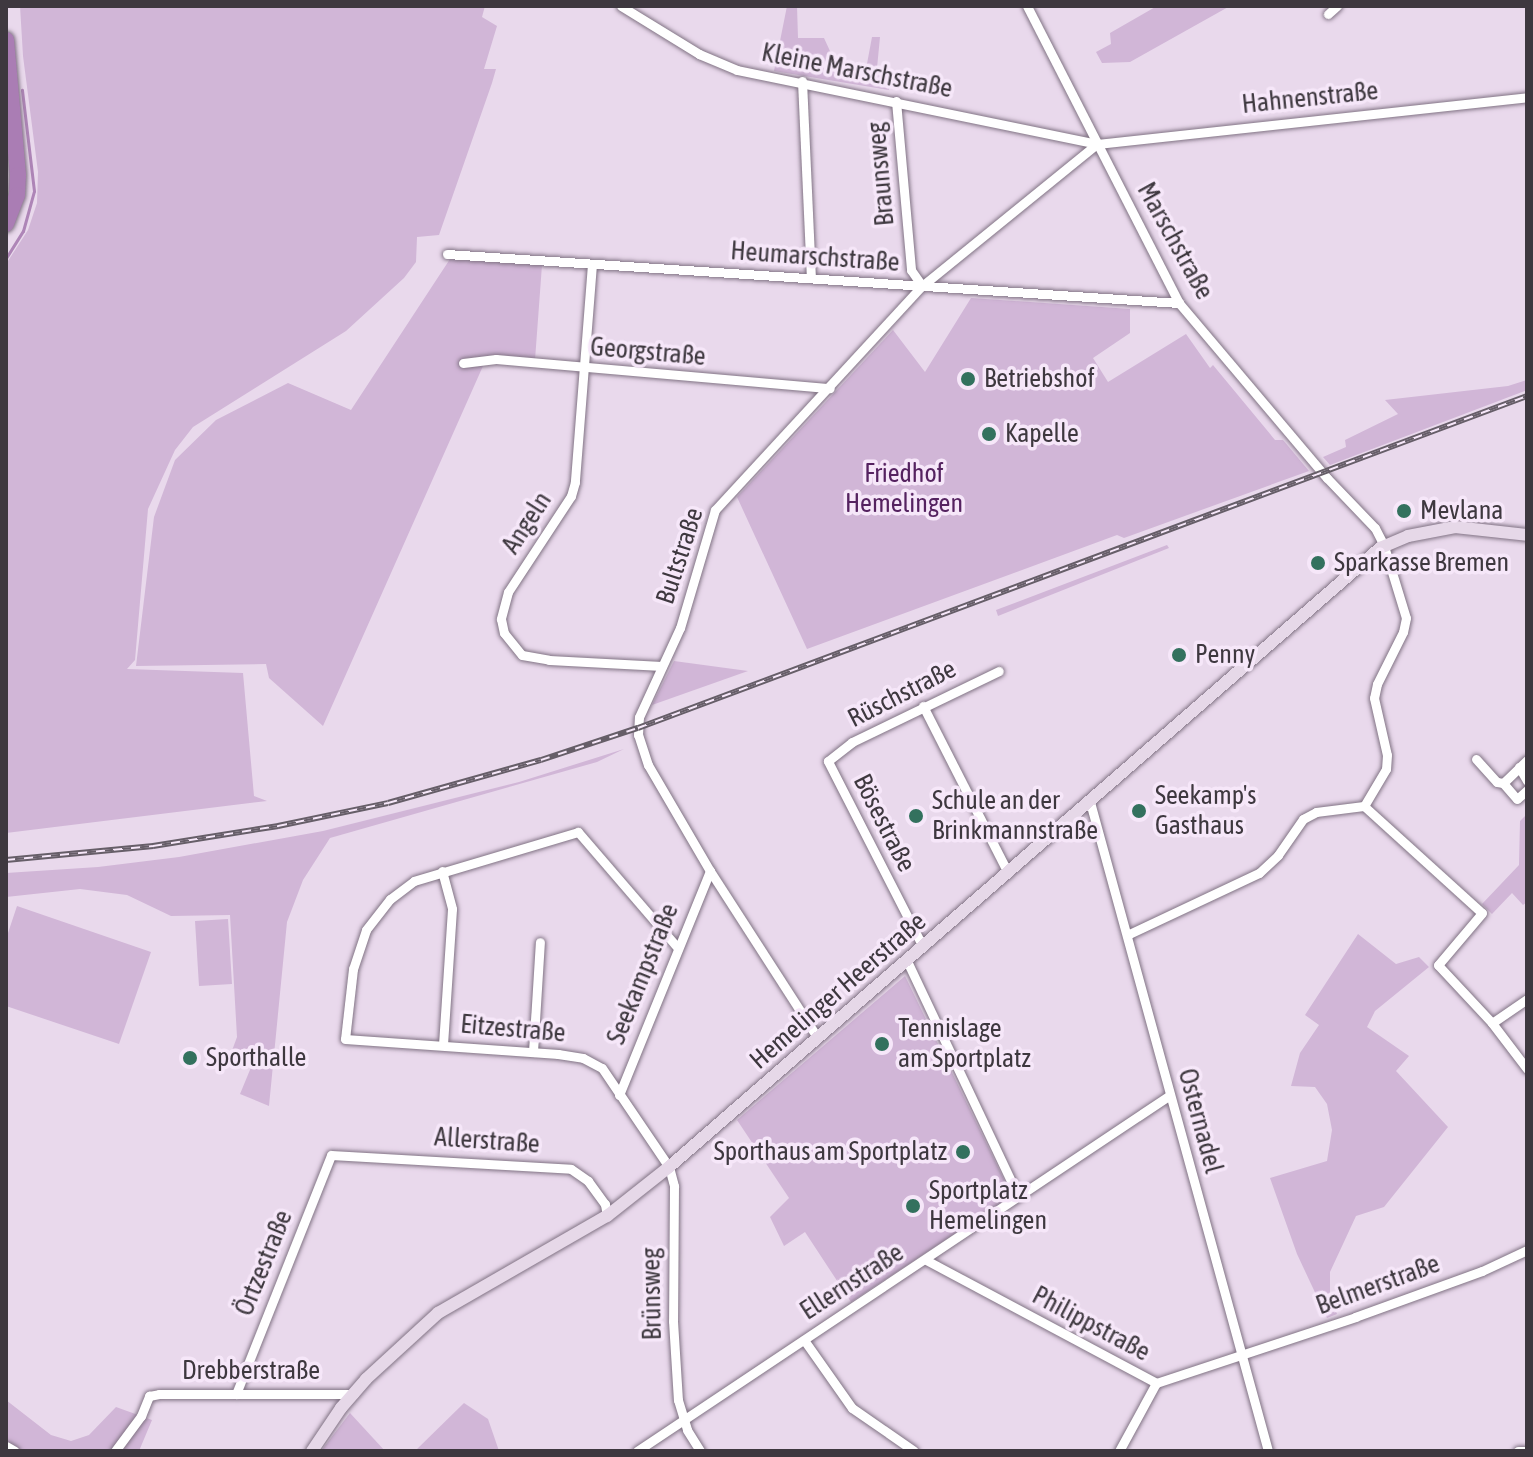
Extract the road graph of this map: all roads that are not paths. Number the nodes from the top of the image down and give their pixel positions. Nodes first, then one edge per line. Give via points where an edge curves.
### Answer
1 (621, 6) edge
2 (1027, 6) edge
3 (1337, 6) edge
4 (1328, 14) dead end
5 (6, 40) edge
6 (802, 81) junction
7 (1527, 97) edge
8 (896, 101) junction
9 (1097, 144) junction
10 (6, 224) edge
11 (447, 254) dead end
12 (592, 264) junction
13 (811, 277) junction
14 (922, 286) junction
15 (1179, 303) junction
16 (463, 363) dead end
17 (585, 369) junction
18 (830, 388) junction
19 (1527, 535) edge
20 (1384, 546) junction
21 (662, 666) junction
22 (999, 671) dead end
23 (923, 706) junction
24 (1476, 759) dead end
25 (828, 761) joint
26 (1523, 764) edge
27 (1527, 781) edge
28 (1503, 783) junction
29 (1527, 790) edge
30 (1090, 802) junction
31 (1364, 806) junction
32 (442, 871) junction
33 (710, 871) junction
34 (1008, 873) junction
35 (1127, 935) junction
36 (540, 942) dead end
37 (677, 947) junction
38 (923, 947) junction
39 (907, 961) junction
40 (1527, 999) edge
41 (1492, 1023) junction
42 (817, 1037) junction
43 (443, 1045) junction
44 (533, 1052) junction
45 (1527, 1069) edge
46 (619, 1095) junction
47 (1170, 1095) junction
48 (338, 1153) joint
49 (669, 1167) junction
50 (1018, 1196) junction
51 (607, 1216) junction
52 (1527, 1250) edge
53 (926, 1260) junction
54 (804, 1340) junction
55 (1242, 1356) junction
56 (1156, 1383) junction
57 (236, 1394) junction
58 (354, 1394) junction
59 (683, 1420) junction
60 (6, 1446) edge
61 (15, 1451) edge
62 (115, 1451) edge
63 (312, 1451) edge
64 (637, 1451) edge
65 (700, 1451) edge
66 (914, 1451) edge
67 (1119, 1451) edge
68 (1268, 1451) edge
69 (1518, 1451) edge
70 (1527, 1451) edge

1 - 6 street, Kleine Marschstraße via 706,58 737,70
2 - 9 street, Marschstraße
3 - 4 street
5 - 10 highway via 18,175
6 - 8 street, Kleine Marschstraße
6 - 13 street
7 - 9 street, Hahnenstraße
8 - 9 street, Kleine Marschstraße
8 - 14 street, Braunsweg via 911,270
9 - 14 street, Bultstraße
9 - 15 street, Marschstraße
11 - 12 street, Heumarschstraße
12 - 13 street, Heumarschstraße
12 - 17 street, Angeln
13 - 14 street, Heumarschstraße
14 - 15 street, Heumarschstraße
14 - 18 street, Bultstraße
15 - 20 street, Marschstraße via 1375,528
16 - 17 street, Georgstraße via 496,359
17 - 18 street, Georgstraße
17 - 21 street, Angeln via 571,496 508,592 502,606 504,633 513,647 531,657
18 - 21 street, Bultstraße via 715,510 693,589
19 - 20 main road via 1455,527
20 - 30 main road, Hemelinger Heerstraße
20 - 31 street, Marschstraße via 1406,618 1377,684 1374,698 1386,769
21 - 33 street, Bultstraße via 644,702 638,735 648,765
22 - 23 street, Rüschstraße
23 - 25 street, Rüschstraße via 852,742
23 - 34 street
24 - 28 street
25 - 38 street, Bösestraße
26 - 27 street
26 - 28 street
28 - 29 street via 1517,799
30 - 34 main road, Hemelinger Heerstraße
30 - 35 street, Osternadel
31 - 35 street via 1316,812 1303,819 1259,873
31 - 41 street via 1482,913 1438,965
32 - 37 street via 578,832
32 - 43 street via 452,909
32 - 43 street, Eitzestraße via 414,881 390,899 366,930 353,969 345,1039
33 - 37 street, Seekampstraße
33 - 42 street, Bultstraße
34 - 38 main road, Hemelinger Heerstraße
35 - 47 street, Osternadel
36 - 44 street
37 - 46 street, Seekampstraße
38 - 39 main road, Hemelinger Heerstraße
39 - 42 main road, Hemelinger Heerstraße
39 - 50 street
40 - 41 street
41 - 45 street
42 - 49 main road, Hemelinger Heerstraße
43 - 44 street, Eitzestraße
44 - 46 street, Eitzestraße via 583,1058 602,1068
46 - 49 street, Eitzestraße
47 - 50 street, Ellernstraße
47 - 55 street, Osternadel
48 - 51 street, Allerstraße via 571,1169 588,1181
48 - 57 street, Örtzestraße via 331,1155
49 - 51 main road, Hemelinger Heerstraße
49 - 59 street, Brünsweg via 674,1186 673,1321
50 - 53 street, Ellernstraße
51 - 58 main road, Hemelinger Heerstraße via 438,1313
52 - 55 street, Belmerstraße via 1477,1273
53 - 54 street, Ellernstraße
53 - 56 street, Philippstraße
54 - 59 street, Ellernstraße
54 - 66 street via 852,1408
55 - 56 street, Philippstraße
55 - 68 street, Osternadel
56 - 67 street
57 - 58 street, Drebberstraße
57 - 62 street, Drebberstraße via 149,1396
58 - 63 main road, Hemelinger Heerstraße
59 - 64 street, Ellernstraße
59 - 65 street, Brünsweg
60 - 61 street
69 - 70 street

